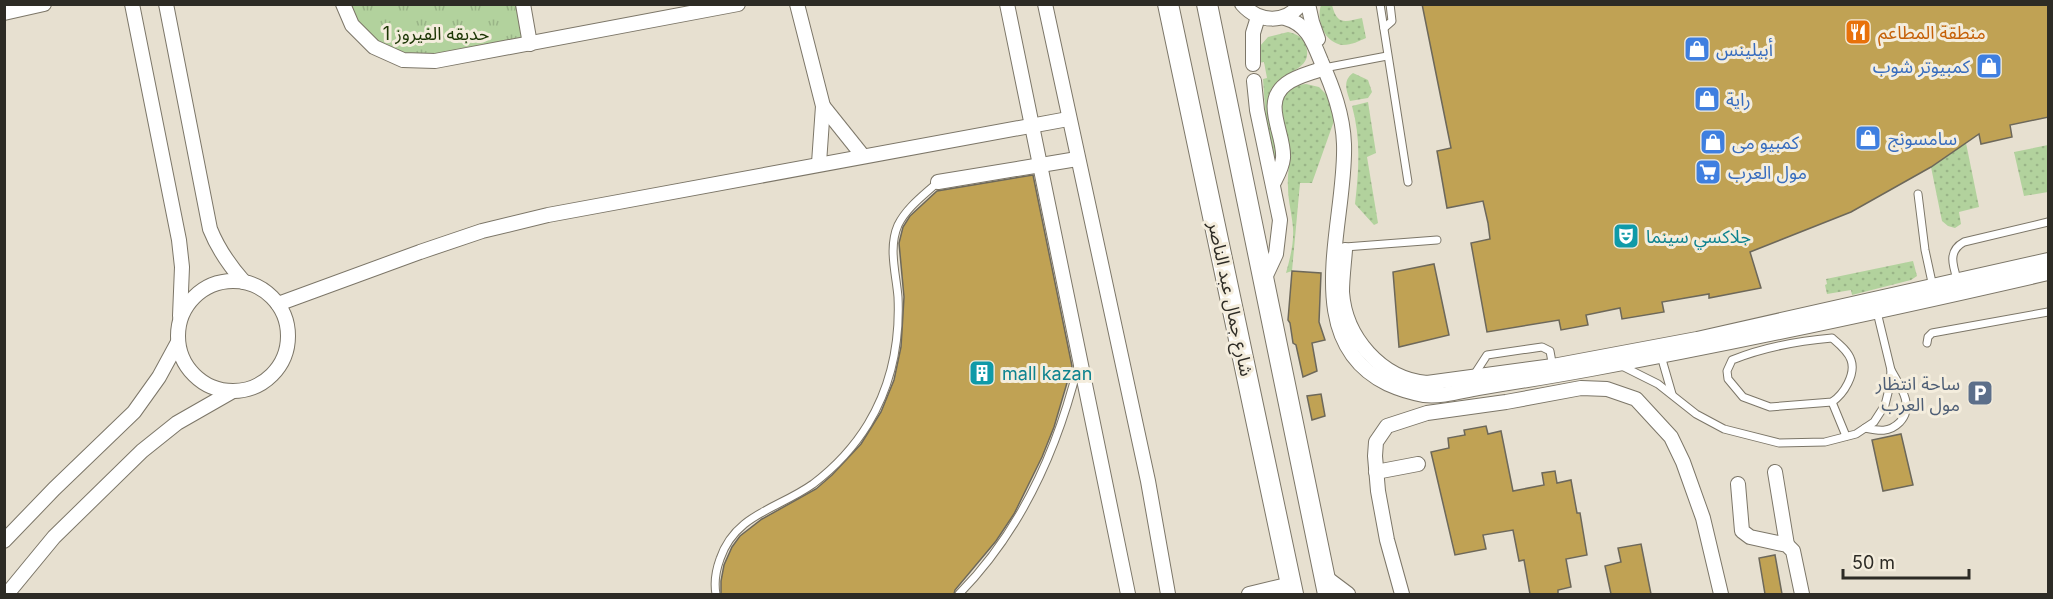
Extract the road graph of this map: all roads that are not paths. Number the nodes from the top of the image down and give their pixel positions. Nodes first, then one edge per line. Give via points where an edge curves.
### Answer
1 (44, 4) edge
2 (132, 4) edge
3 (165, 4) edge
4 (343, 4) edge
5 (523, 4) edge
6 (738, 4) edge
7 (797, 4) edge
8 (1007, 4) edge
9 (1045, 4) edge
10 (1168, 4) edge
11 (1207, 4) edge
12 (1242, 4) edge
13 (1301, 4) edge
14 (1308, 4) edge
15 (1380, 4) edge
16 (1390, 4) edge
17 (4, 13) edge
18 (1258, 17) junction
19 (1284, 18) junction
20 (1384, 28) junction
21 (530, 44) junction
22 (1387, 57) junction
23 (1253, 64) dead end
24 (1327, 68) junction
25 (1254, 81) dead end
26 (823, 106) junction
27 (1068, 118) junction
28 (1032, 126) junction
29 (863, 156) junction
30 (1077, 159) junction
31 (819, 163) junction
32 (1040, 166) junction
33 (938, 182) joint
34 (1408, 182) dead end
35 (1273, 184) junction
36 (1918, 194) dead end
37 (2049, 222) edge
38 (1437, 240) dead end
39 (1345, 248) junction
40 (2049, 260) edge
41 (2049, 273) edge
42 (244, 282) junction
43 (1263, 282) junction
44 (1959, 286) junction
45 (1934, 292) junction
46 (278, 304) junction
47 (1877, 312) junction
48 (2049, 312) edge
49 (179, 322) junction
50 (178, 342) junction
51 (1927, 343) dead end
52 (1661, 356) junction
53 (1080, 358) junction
54 (1618, 364) junction
55 (1891, 370) junction
56 (1554, 371) junction
57 (1472, 377) junction
58 (233, 391) junction
59 (1672, 394) junction
60 (1832, 402) junction
61 (1865, 428) junction
62 (1846, 436) junction
63 (1418, 464) dead end
64 (1376, 472) junction
65 (1775, 472) dead end
66 (1738, 484) dead end
67 (4, 541) edge
68 (1788, 545) junction
69 (1326, 585) edge
70 (1292, 589) edge
71 (1403, 593) edge
72 (7, 594) edge
73 (716, 594) edge
74 (959, 594) edge
75 (1128, 594) edge
76 (1168, 594) edge
77 (1250, 594) edge
78 (1348, 594) edge
79 (1721, 594) edge
80 (1802, 594) edge

1 - 17 street
2 - 49 street via 179,240
3 - 42 street via 210,229 218,248
4 - 21 street via 352,25 374,47 403,60 435,61
5 - 21 street
6 - 21 street
7 - 26 street
8 - 28 street
9 - 27 street
10 - 70 main road, شارع جمال عبد الناصر
11 - 43 main road, شارع جمال عبد الناصر
12 - 18 street
13 - 19 street
14 - 24 street
15 - 20 lane
16 - 20 lane via 1392,21
18 - 19 street
18 - 23 street via 1252,33
19 - 24 street via 1307,31
20 - 22 lane
22 - 24 lane
22 - 34 lane
24 - 35 street via 1288,82 1278,94 1274,111 1283,158
24 - 39 street via 1345,105 1350,139
24 - 56 street via 1339,107 1344,146 1332,298 1335,319 1354,356 1386,383 1426,395
25 - 35 street
26 - 29 street
26 - 31 street
27 - 28 street
27 - 30 street
28 - 29 street
28 - 32 street
29 - 31 street
30 - 32 street
30 - 76 street via 1148,481
31 - 46 street via 548,214 482,231
32 - 33 street
32 - 53 street
33 - 73 lane via 906,213 895,234 897,332 890,371 872,415 857,440 830,470 795,495 745,521 735,531 718,565
35 - 43 street via 1280,231 1276,254
36 - 45 lane
37 - 44 lane via 1958,245 1952,257
38 - 39 lane
39 - 57 street via 1345,308 1355,335 1370,355 1390,372 1414,382
40 - 44 street
41 - 44 street
42 - 46 street via 257,286
42 - 49 street via 217,283 204,289 189,303
43 - 69 main road, شارع جمال عبد الناصر
44 - 45 street
45 - 47 street
45 - 56 street
46 - 58 street via 288,332 282,360 262,383
47 - 52 street
47 - 55 lane
48 - 51 lane via 1932,333
49 - 50 street
50 - 58 street via 184,362 196,377 213,388
50 - 67 street via 134,412
52 - 54 street
52 - 59 lane
53 - 74 lane via 1063,422 1039,480 1008,534
53 - 75 street
54 - 56 street
54 - 59 lane
55 - 61 lane via 1885,405
55 - 61 lane via 1906,400 1905,416 1894,428 1882,432
56 - 57 street
56 - 57 lane via 1551,351 1542,347 1487,355
58 - 72 street via 177,423 142,451 54,537
59 - 62 lane via 1696,414 1741,435 1779,443 1825,442
60 - 60 lane via 1770,407 1743,397 1728,379 1727,371 1732,360 1753,352 1832,338 1852,361 1841,396
60 - 62 lane
61 - 62 lane
63 - 64 street
64 - 71 street via 1387,540
64 - 79 street via 1376,442 1387,426 1427,413 1581,388 1607,389 1636,399 1671,437 1683,462 1703,518
65 - 68 street
66 - 68 street via 1742,531 1750,537
68 - 80 street via 1793,551
69 - 78 street
70 - 77 street

